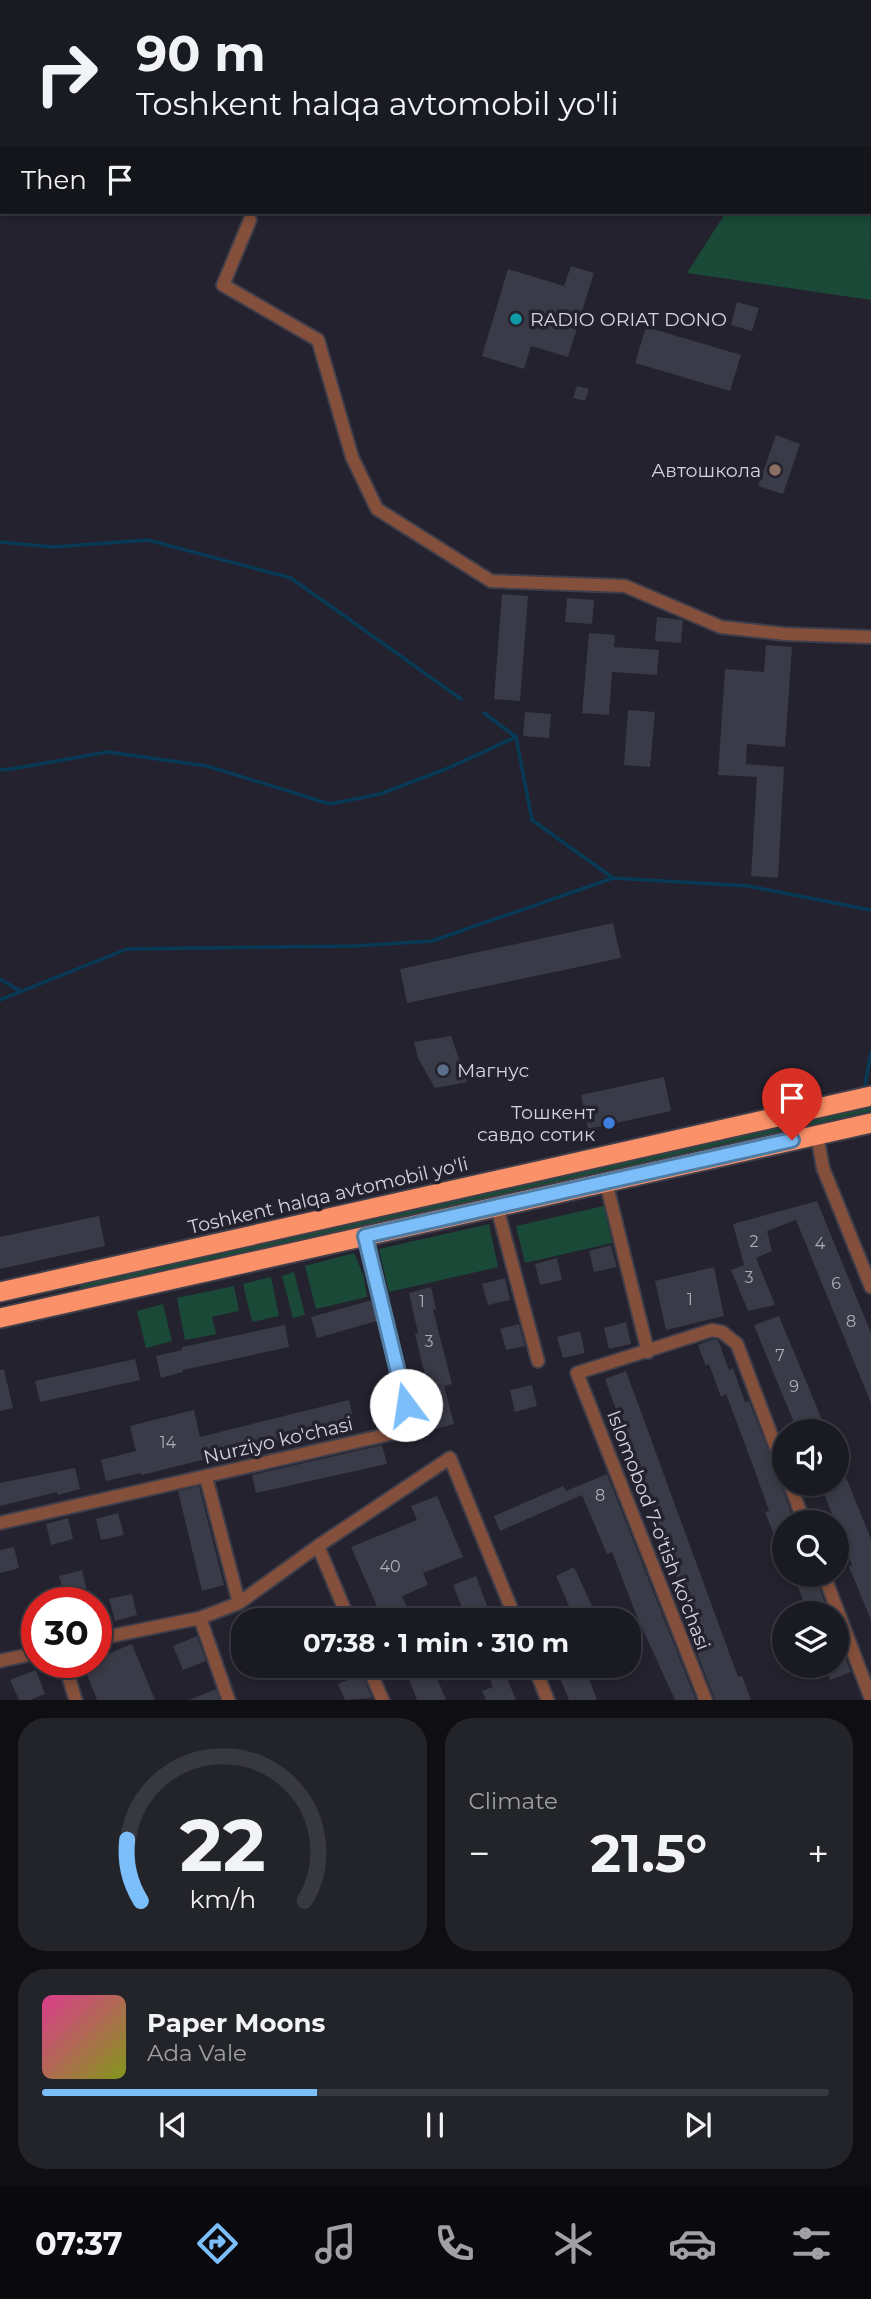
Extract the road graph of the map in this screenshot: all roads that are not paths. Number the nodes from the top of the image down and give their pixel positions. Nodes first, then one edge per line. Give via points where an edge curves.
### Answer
1 (250, 220) dead end
2 (871, 637) edge
3 (869, 1095) edge
4 (871, 1123) edge
5 (817, 1135) junction
6 (606, 1182) junction
7 (496, 1207) junction
8 (365, 1236) junction
9 (47, 1282) junction
10 (871, 1287) edge
11 (0, 1292) edge
12 (53, 1306) junction
13 (0, 1318) edge
14 (648, 1352) junction
15 (538, 1361) dead end
16 (772, 1437) edge
17 (206, 1477) junction
18 (0, 1523) edge
19 (318, 1546) junction
20 (829, 1587) edge
21 (239, 1603) junction
22 (344, 1608) edge
23 (511, 1608) edge
24 (200, 1618) junction
25 (112, 1636) edge
26 (21, 1656) edge
27 (0, 1661) edge
28 (69, 1678) edge
29 (374, 1678) edge
30 (539, 1678) edge
31 (871, 1699) edge
32 (76, 1700) edge
33 (229, 1700) edge
34 (383, 1700) edge
35 (548, 1700) edge
36 (706, 1700) edge

1 - 2 street via 223,285 318,340 352,457 377,509 491,581 625,586 721,626
3 - 9 highway, Toshkent halqa avtomobil yo'li
4 - 5 highway
5 - 6 highway
5 - 10 street via 823,1168
6 - 7 highway
6 - 14 street
7 - 8 highway
7 - 15 street
8 - 12 highway
8 - 17 street, Nurziyo ko'chasi via 412,1429
9 - 11 highway, Toshkent halqa avtomobil yo'li
9 - 12 highway
12 - 13 highway
14 - 16 street via 702,1332 722,1332 737,1344
14 - 36 street, Islomobod 7-o'tish ko'chasi via 577,1373
17 - 18 street, Nurziyo ko'chasi
17 - 21 street
19 - 21 street
19 - 22 street
19 - 23 street via 450,1458
20 - 31 street
21 - 24 street
24 - 25 street
24 - 33 street
26 - 27 street
28 - 32 street
29 - 34 street
30 - 35 street

